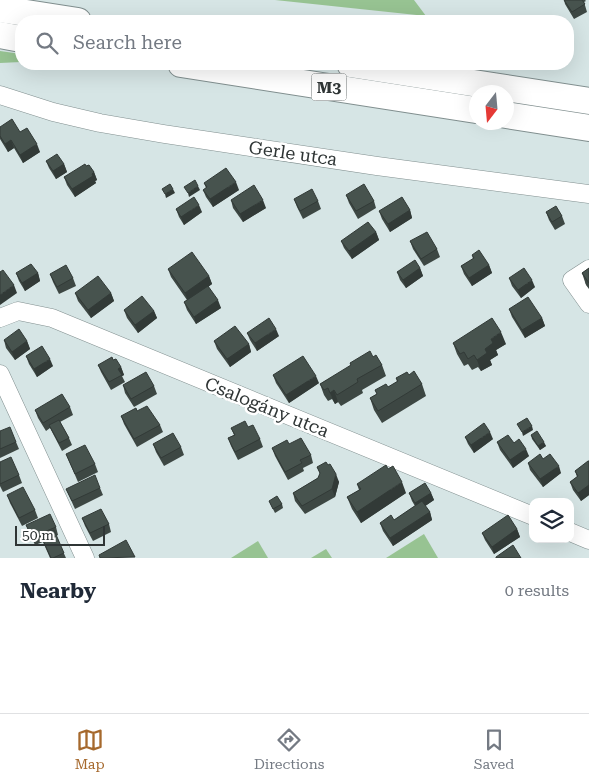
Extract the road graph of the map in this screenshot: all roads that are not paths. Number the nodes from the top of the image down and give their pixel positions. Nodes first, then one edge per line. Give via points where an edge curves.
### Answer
1 (0, 9) edge
2 (39, 15) edge
3 (0, 36) edge
4 (15, 38) edge
5 (219, 70) edge
6 (389, 70) edge
7 (0, 95) edge
8 (589, 101) edge
9 (469, 109) edge
10 (514, 116) edge
11 (589, 128) edge
12 (589, 194) edge
13 (589, 269) edge
14 (589, 304) edge
15 (0, 318) edge
16 (0, 374) edge
17 (529, 514) edge
18 (574, 534) edge
19 (589, 540) edge
20 (85, 558) edge

1 - 2 highway
3 - 4 highway
5 - 9 highway, M3
6 - 8 highway, M3
7 - 12 street, Gerle utca via 53,112 164,134
10 - 11 highway
13 - 14 street via 572,280
15 - 17 street, Csalogány utca via 18,310 52,318
16 - 20 street
18 - 19 street

